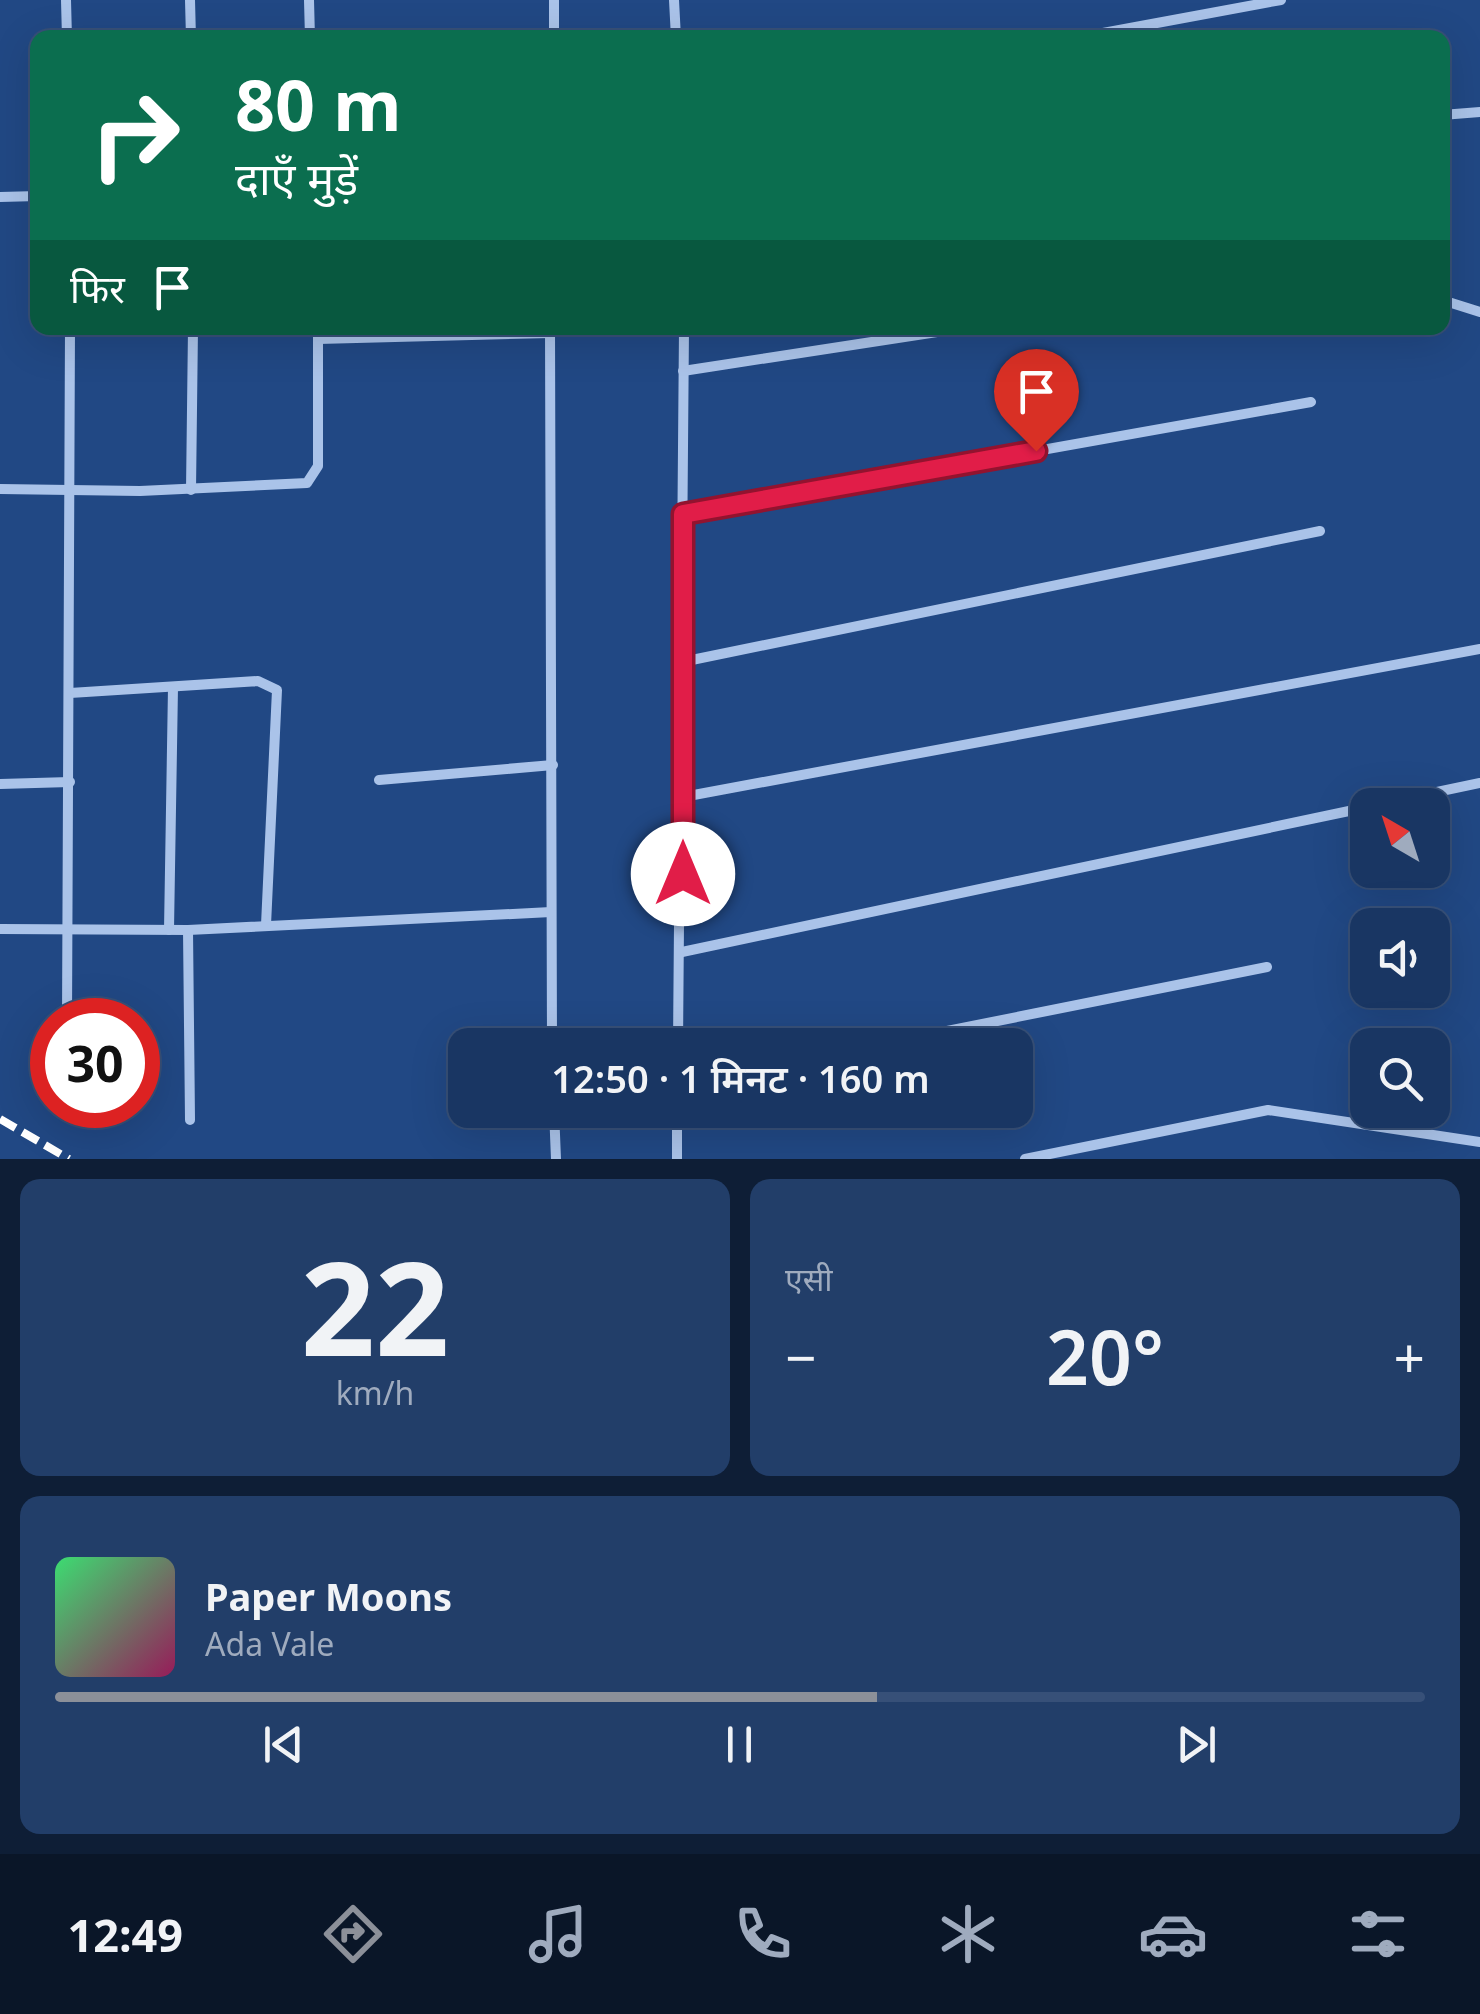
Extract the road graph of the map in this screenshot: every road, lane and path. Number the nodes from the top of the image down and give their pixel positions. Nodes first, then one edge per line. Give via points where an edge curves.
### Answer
1 (66, 0) edge
2 (190, 0) edge
3 (309, 0) edge
4 (554, 0) edge
5 (674, 0) edge
6 (1201, 0) edge
7 (1280, 0) edge
8 (1204, 13) junction
9 (67, 30) edge
10 (191, 30) edge
11 (310, 30) edge
12 (554, 30) edge
13 (676, 30) edge
14 (1117, 30) edge
15 (1480, 112) edge
16 (1450, 114) edge
17 (30, 196) edge
18 (0, 197) edge
19 (1450, 303) edge
20 (1480, 312) edge
21 (70, 335) edge
22 (193, 335) edge
23 (318, 335) edge
24 (550, 335) edge
25 (684, 335) edge
26 (918, 335) edge
27 (683, 372) junction
28 (1311, 402) dead end
29 (0, 489) edge
30 (69, 490) junction
31 (192, 490) junction
32 (683, 514) junction
33 (1320, 531) dead end
34 (1480, 649) edge
35 (682, 662) junction
36 (173, 688) junction
37 (70, 693) junction
38 (553, 765) junction
39 (379, 780) dead end
40 (70, 782) junction
41 (1480, 783) edge
42 (0, 784) edge
43 (1450, 789) edge
44 (683, 796) junction
45 (1350, 810) edge
46 (550, 912) junction
47 (266, 925) junction
48 (0, 929) edge
49 (168, 930) junction
50 (188, 930) junction
51 (68, 933) junction
52 (682, 952) junction
53 (1266, 967) dead end
54 (67, 998) edge
55 (552, 1028) edge
56 (679, 1028) edge
57 (961, 1028) edge
58 (190, 1120) dead end
59 (555, 1128) edge
60 (677, 1128) edge
61 (1480, 1142) edge
62 (556, 1159) edge
63 (677, 1159) edge
64 (1025, 1159) edge

1 - 9 street
2 - 10 street
3 - 11 street
4 - 12 street
5 - 13 street
6 - 8 street
7 - 8 street
8 - 14 street
15 - 16 street
17 - 18 street
19 - 20 street
21 - 30 street
22 - 31 street
23 - 31 street via 313,476 296,485
24 - 38 street
25 - 27 street
26 - 27 street
27 - 32 street
28 - 32 street
29 - 30 street
30 - 31 street
30 - 37 street
32 - 35 street
33 - 35 street
34 - 44 street
35 - 44 street
36 - 37 street
36 - 47 street via 258,682 277,690
36 - 49 street
37 - 40 street
38 - 39 street
38 - 46 street
40 - 42 street
40 - 51 street
41 - 43 street
44 - 52 street
45 - 52 street
46 - 47 street
46 - 55 street
47 - 50 street
48 - 51 street
49 - 50 street
49 - 51 street
50 - 58 street
51 - 54 street
52 - 56 street
53 - 57 street
59 - 62 street
60 - 63 street
61 - 64 street via 1268,1110

